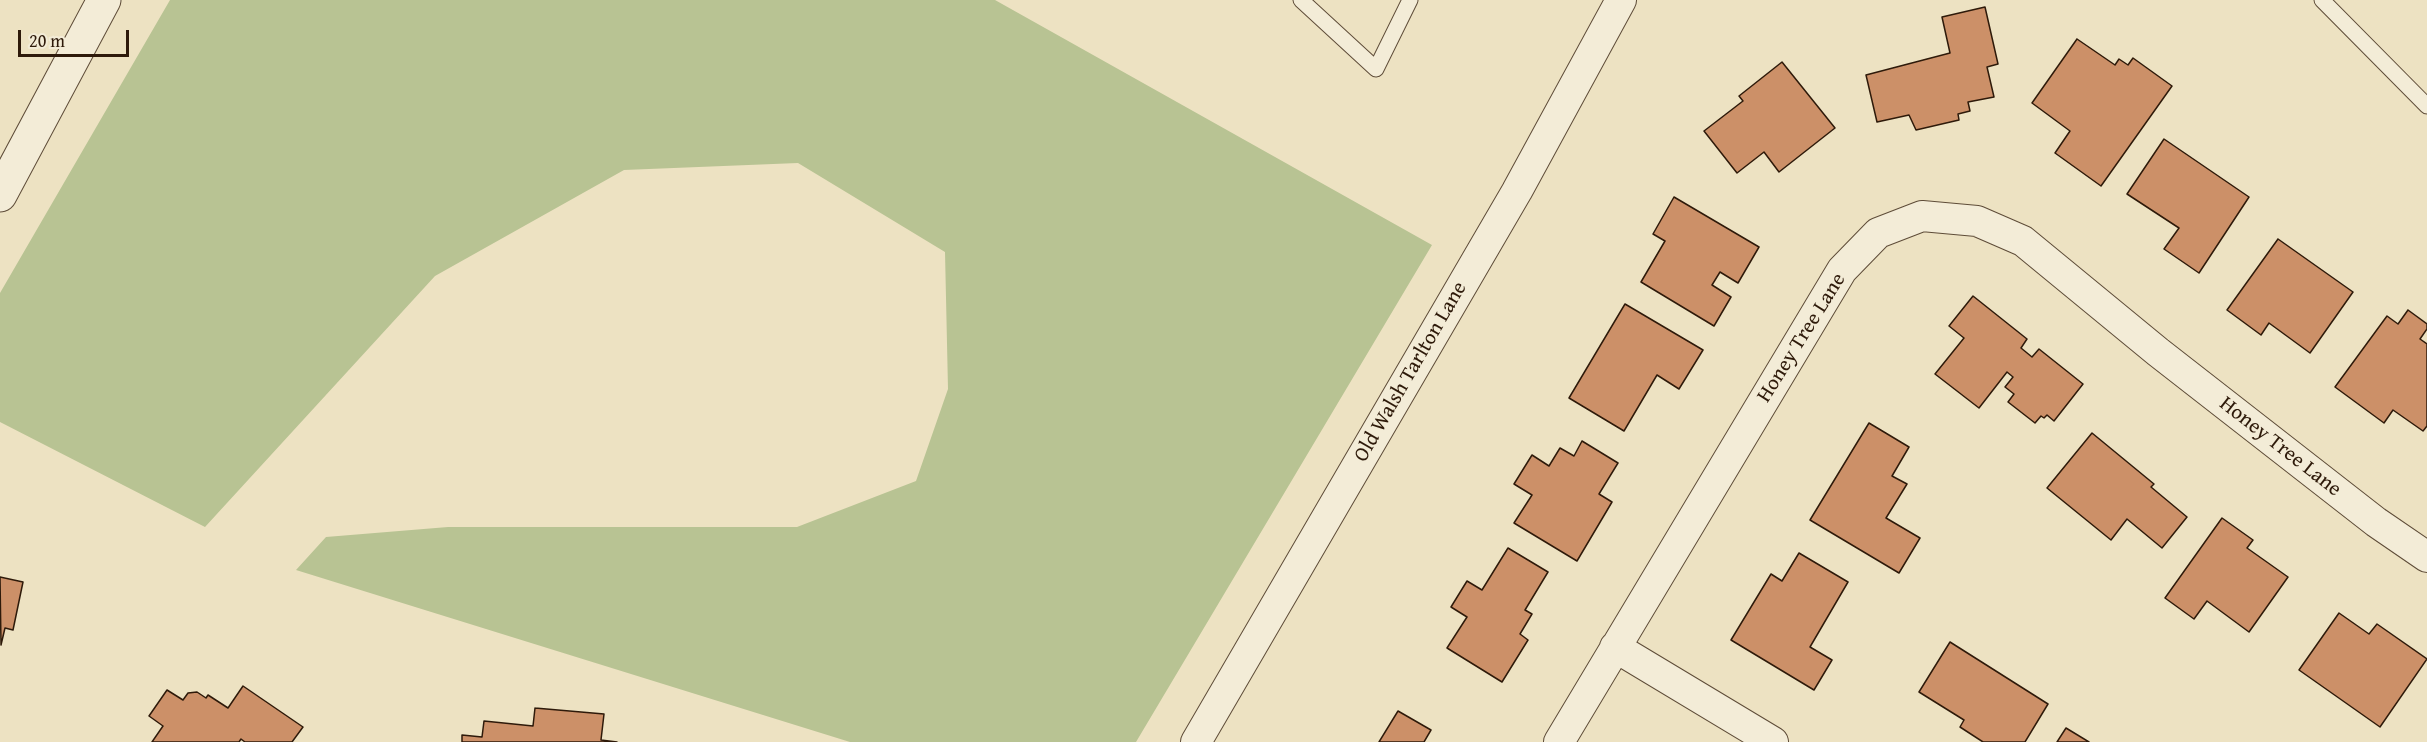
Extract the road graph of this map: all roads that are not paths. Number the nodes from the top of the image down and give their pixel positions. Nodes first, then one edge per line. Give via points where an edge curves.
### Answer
1 (104, 0) edge
2 (1301, 0) edge
3 (1410, 0) edge
4 (1621, 0) edge
5 (2322, 0) edge
6 (2427, 106) edge
7 (0, 195) edge
8 (2427, 557) edge
9 (1614, 647) junction
10 (1196, 742) edge
11 (1559, 742) edge
12 (1773, 742) edge

1 - 7 street
2 - 3 lane via 1376,69
4 - 10 street, Old Walsh Tarlton Lane via 1517,191
5 - 6 lane
8 - 9 street, Honey Tree Lane via 2376,522 2158,352 2023,241 1977,221 1922,216 1878,233 1842,270
9 - 11 street, Honey Tree Lane
9 - 12 street

